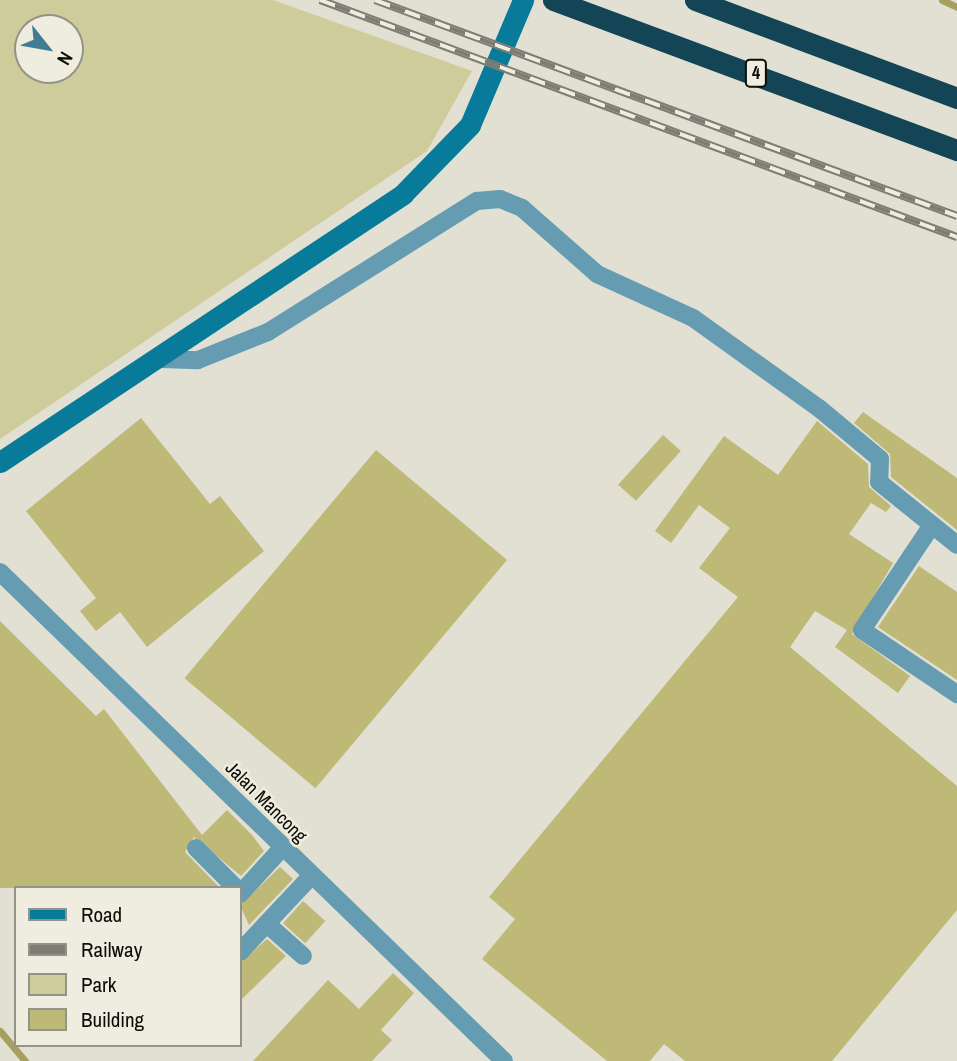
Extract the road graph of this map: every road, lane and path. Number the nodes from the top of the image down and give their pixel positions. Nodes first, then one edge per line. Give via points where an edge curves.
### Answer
1 (523, 0) edge
2 (553, 0) edge
3 (695, 0) edge
4 (957, 98) edge
5 (957, 150) edge
6 (161, 359) junction
7 (0, 463) edge
8 (932, 525) junction
9 (957, 545) edge
10 (0, 572) edge
11 (957, 694) edge
12 (196, 848) dead end
13 (282, 848) junction
14 (311, 876) junction
15 (234, 886) edge
16 (242, 891) edge
17 (267, 924) junction
18 (243, 943) edge
19 (303, 956) dead end
20 (504, 1061) edge

1 - 6 street via 464,133 403,194
2 - 5 highway, 4
3 - 4 highway
6 - 7 street
6 - 8 street via 198,360 268,332 477,201 500,199 522,208 597,274 693,318 820,409 880,459 879,482
8 - 9 street
8 - 11 street via 862,630
10 - 13 street, Jalan Mancong
12 - 15 street
13 - 14 street, Jalan Mancong
13 - 16 street
14 - 17 street
14 - 20 street, Jalan Mancong
17 - 18 street
17 - 19 street

